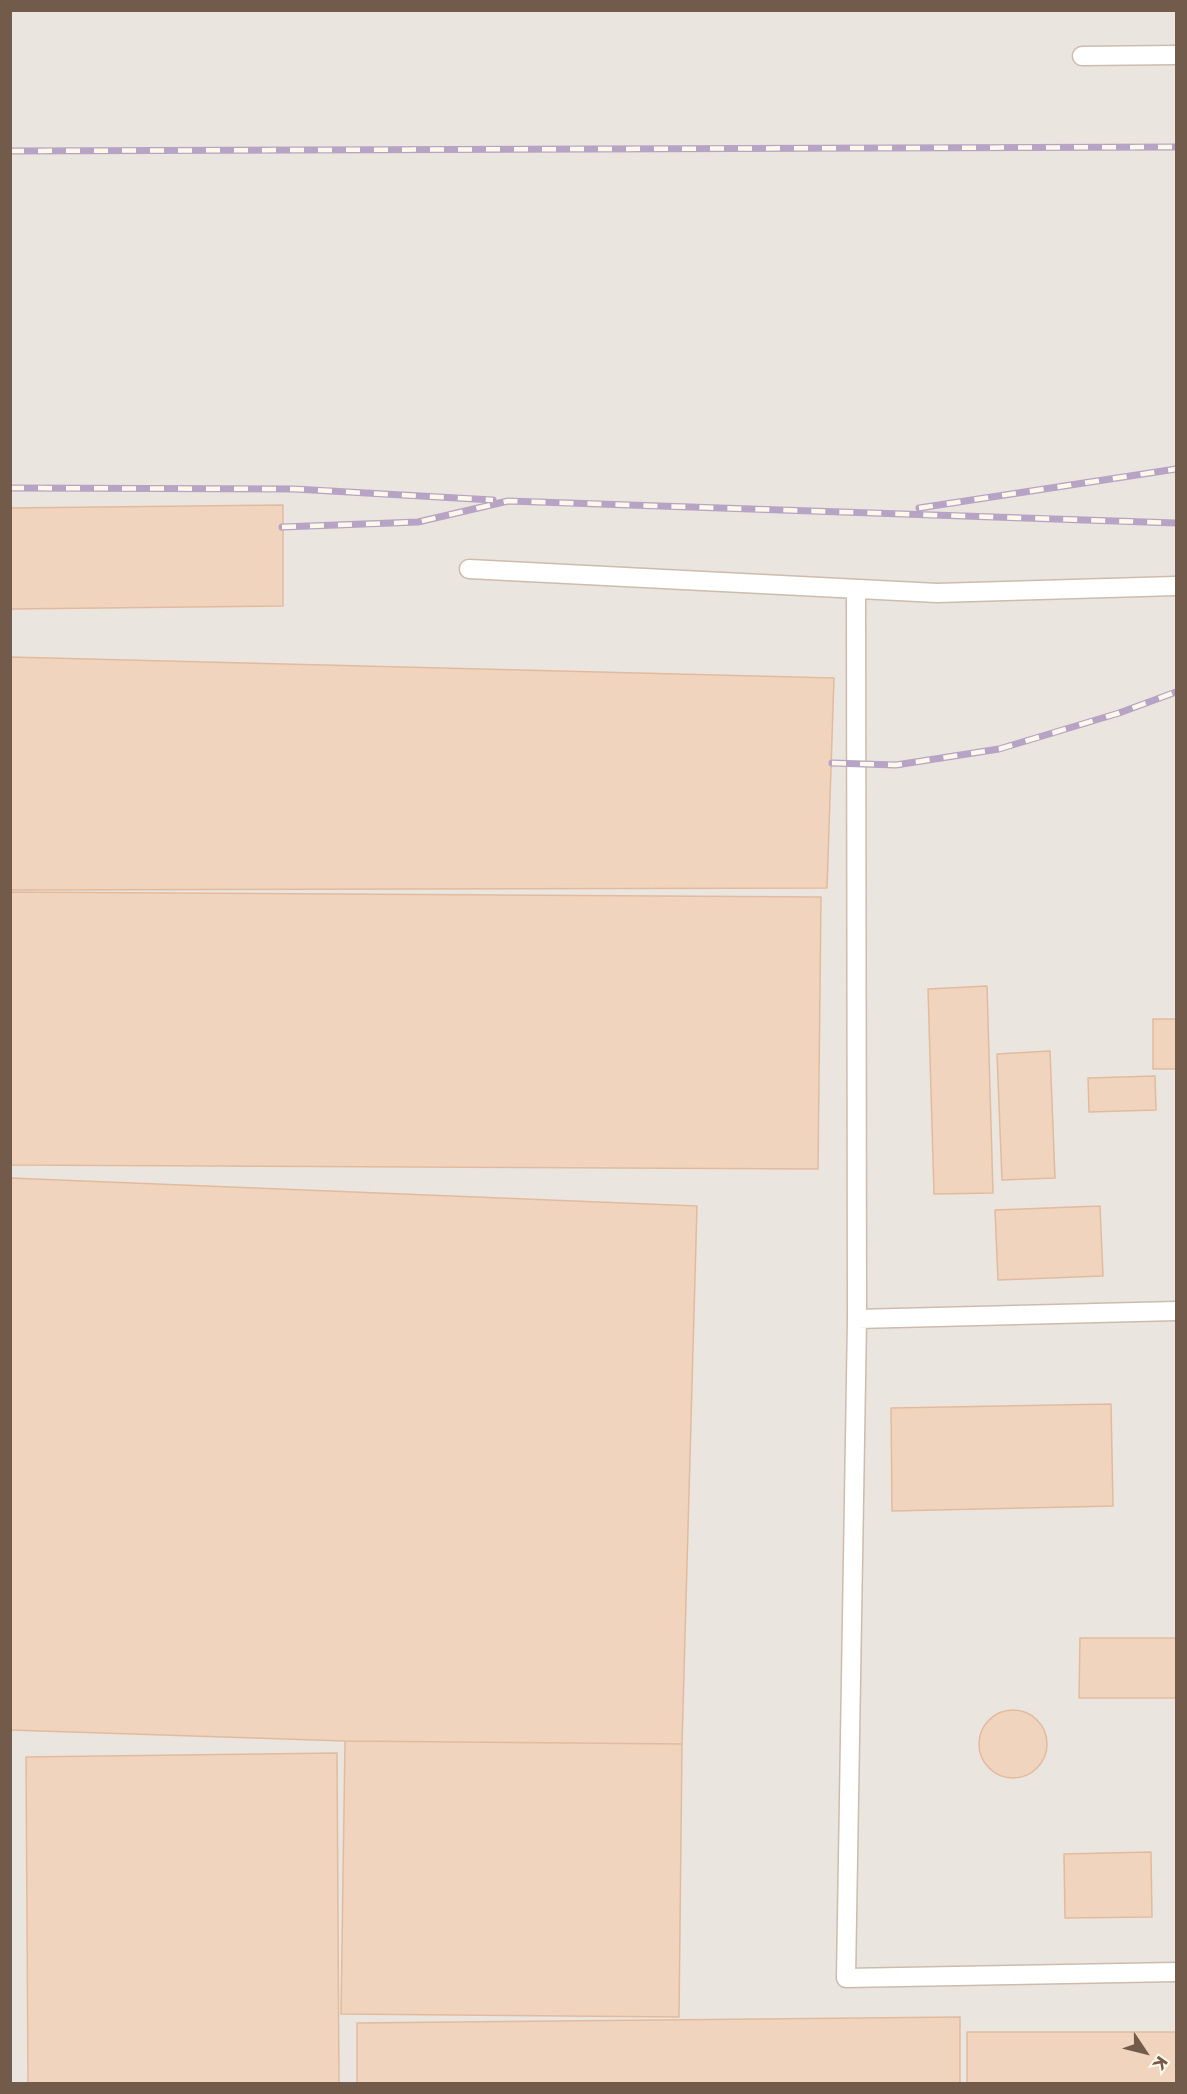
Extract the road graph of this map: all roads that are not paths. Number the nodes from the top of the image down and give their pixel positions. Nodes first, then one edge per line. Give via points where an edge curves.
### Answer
1 (1176, 55) edge
2 (1082, 56) dead end
3 (469, 569) dead end
4 (1176, 586) edge
5 (856, 589) junction
6 (1176, 1311) edge
7 (857, 1319) junction
8 (1176, 1972) edge

1 - 2 lane
3 - 5 lane
4 - 5 lane via 937,593
5 - 7 lane
6 - 7 lane
7 - 8 lane via 846,1978

